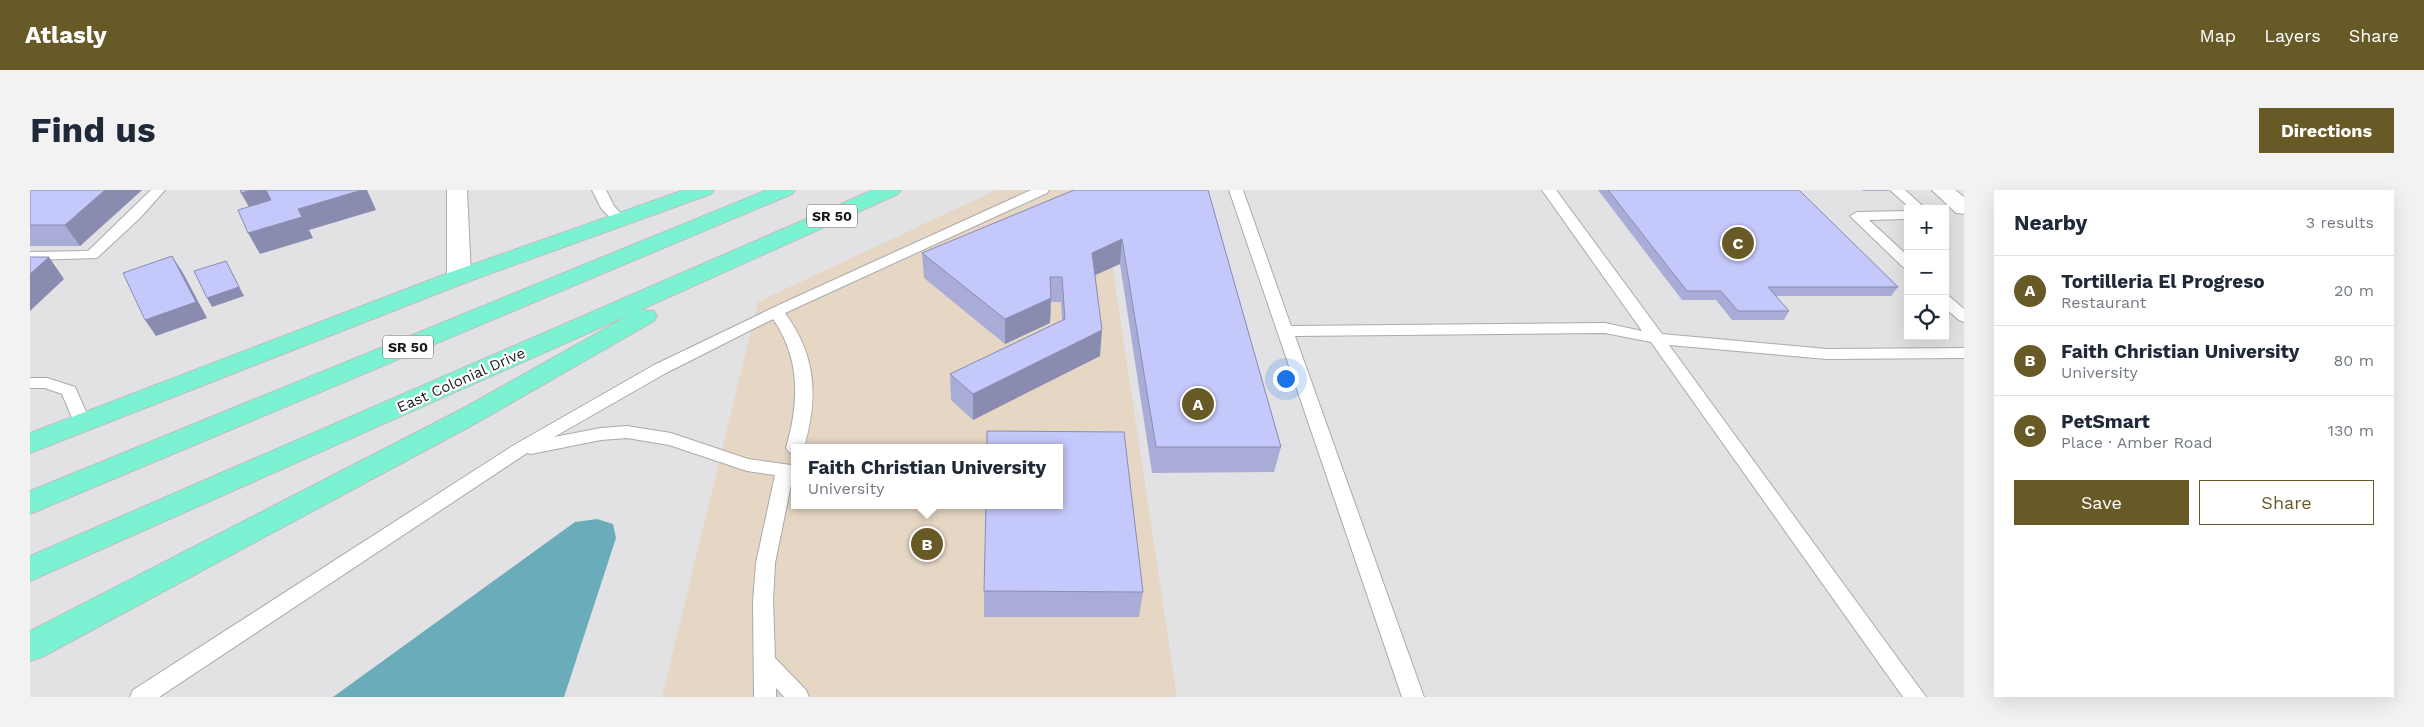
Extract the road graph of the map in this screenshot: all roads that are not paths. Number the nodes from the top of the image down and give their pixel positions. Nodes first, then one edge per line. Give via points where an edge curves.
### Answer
1 (158, 190) edge
2 (457, 190) edge
3 (599, 190) edge
4 (704, 190) edge
5 (785, 190) edge
6 (891, 190) edge
7 (1042, 190) edge
8 (1236, 190) edge
9 (1549, 190) edge
10 (1897, 190) edge
11 (1942, 190) edge
12 (1914, 205) edge
13 (1964, 208) edge
14 (1904, 216) edge
15 (619, 219) junction
16 (774, 242) junction
17 (30, 256) edge
18 (1904, 260) edge
19 (459, 277) junction
20 (1949, 304) edge
21 (776, 312) junction
22 (1964, 317) edge
23 (1285, 331) junction
24 (1658, 339) junction
25 (1964, 353) edge
26 (30, 383) edge
27 (82, 423) junction
28 (30, 443) edge
29 (796, 444) edge
30 (520, 450) junction
31 (791, 457) edge
32 (785, 470) junction
33 (30, 503) edge
34 (30, 569) edge
35 (30, 646) edge
36 (765, 662) junction
37 (141, 697) edge
38 (764, 697) edge
39 (798, 697) edge
40 (1413, 697) edge
41 (1915, 697) edge

1 - 17 lane via 92,255
2 - 19 street
3 - 15 lane via 608,208
4 - 15 highway
5 - 33 highway, SR 50
6 - 16 highway, East Colonial Drive / SR 50
7 - 21 lane
8 - 23 lane
9 - 24 lane
10 - 12 lane
11 - 13 street
14 - 18 lane via 1857,216
15 - 19 highway
16 - 34 highway, East Colonial Drive / SR 50
16 - 35 highway via 468,416
19 - 27 highway
20 - 22 lane
21 - 29 lane via 796,341 802,364 804,413
21 - 30 lane via 660,369
23 - 24 lane via 1605,328
23 - 40 lane
24 - 25 lane via 1827,354
24 - 41 lane
26 - 27 lane via 47,383 69,391
27 - 28 highway
30 - 32 lane via 627,432 671,439 747,465
30 - 37 lane
31 - 32 lane
32 - 36 lane via 765,568 762,622
36 - 38 lane
36 - 39 lane

